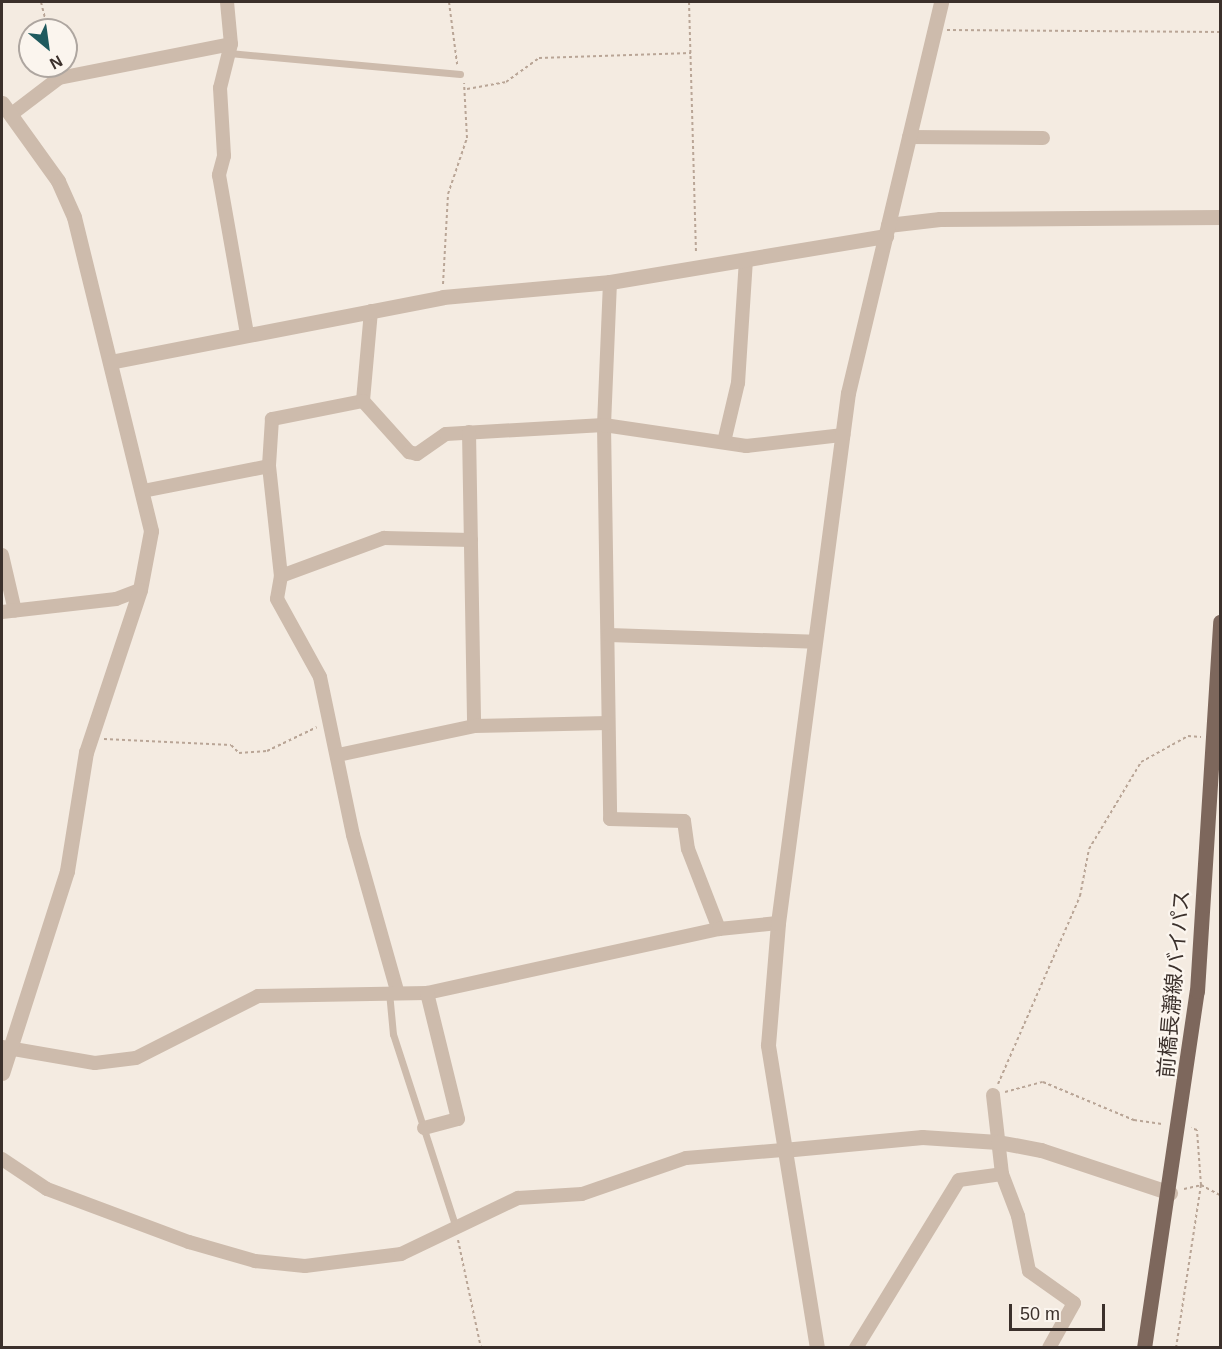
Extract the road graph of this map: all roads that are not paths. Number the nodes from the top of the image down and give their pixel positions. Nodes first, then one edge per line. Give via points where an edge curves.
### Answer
1 (227, 2) edge
2 (941, 2) edge
3 (230, 48) junction
4 (460, 74) road end
5 (7, 108) edge
6 (909, 137) junction
7 (1043, 138) dead end
8 (1221, 217) edge
9 (887, 230) junction
10 (746, 260) junction
11 (610, 282) junction
12 (371, 311) junction
13 (247, 334) junction
14 (110, 362) junction
15 (363, 401) junction
16 (604, 425) junction
17 (469, 432) junction
18 (843, 435) junction
19 (724, 442) junction
20 (269, 466) junction
21 (143, 491) junction
22 (471, 540) junction
23 (2, 555) edge
24 (281, 576) junction
25 (140, 590) junction
26 (8, 612) edge
27 (1221, 622) edge
28 (609, 635) junction
29 (815, 642) junction
30 (1217, 717) edge
31 (608, 723) junction
32 (474, 726) junction
33 (338, 755) junction
34 (778, 923) junction
35 (719, 929) junction
36 (393, 992) junction
37 (427, 993) junction
38 (5, 1048) edge
39 (2, 1073) edge
40 (993, 1095) road end
41 (424, 1128) junction
42 (998, 1142) junction
43 (783, 1150) junction
44 (2, 1159) edge
45 (1002, 1174) junction
46 (1170, 1193) junction
47 (457, 1231) junction
48 (817, 1347) edge
49 (856, 1347) edge
50 (1049, 1347) edge
51 (1144, 1347) edge

1 - 3 street
2 - 6 street
3 - 4 lane
3 - 5 street via 59,78
3 - 13 street via 220,88 224,156 219,175
5 - 14 street via 58,181 74,217
6 - 7 street
6 - 9 street
8 - 9 street via 940,219
9 - 10 street
9 - 18 street
10 - 11 street
10 - 19 street via 738,383
11 - 12 street via 443,297
11 - 16 street
12 - 13 street
12 - 15 street
13 - 14 street
14 - 21 street
15 - 17 street via 409,452 417,454 446,434
15 - 20 street via 272,419
16 - 17 street
16 - 19 street
16 - 28 street
17 - 22 street
18 - 19 street via 746,446
18 - 29 street
20 - 21 street
20 - 24 street
21 - 25 street via 151,531
22 - 24 street via 384,538
22 - 32 street
23 - 26 street
24 - 33 street via 280,609 320,677
25 - 26 street
25 - 38 street via 90,738 67,871
27 - 30 main road, 前橋長瀞線バイパス
28 - 29 street
28 - 31 street
29 - 34 street
30 - 46 main road, 前橋長瀞線バイパス via 1212,738 1197,991
31 - 32 street
31 - 35 street via 610,819 684,822 688,849
32 - 33 street
33 - 36 street via 353,835
34 - 35 street
34 - 43 street via 768,1045
35 - 37 street
36 - 37 street
36 - 38 street via 252,997 136,1058 95,1063
36 - 41 lane via 393,1035
37 - 41 street via 458,1119
38 - 39 street
40 - 42 street
41 - 47 lane
42 - 43 street via 922,1137
42 - 45 street
42 - 46 street via 1051,1153
43 - 47 street via 687,1158 582,1194 518,1198 494,1205
43 - 48 street
44 - 47 street via 47,1189 255,1261 305,1266 357,1262 401,1254
45 - 49 street via 959,1179
45 - 50 street via 1018,1216 1029,1271 1074,1303
46 - 51 main road, 前橋長瀞線バイパス

